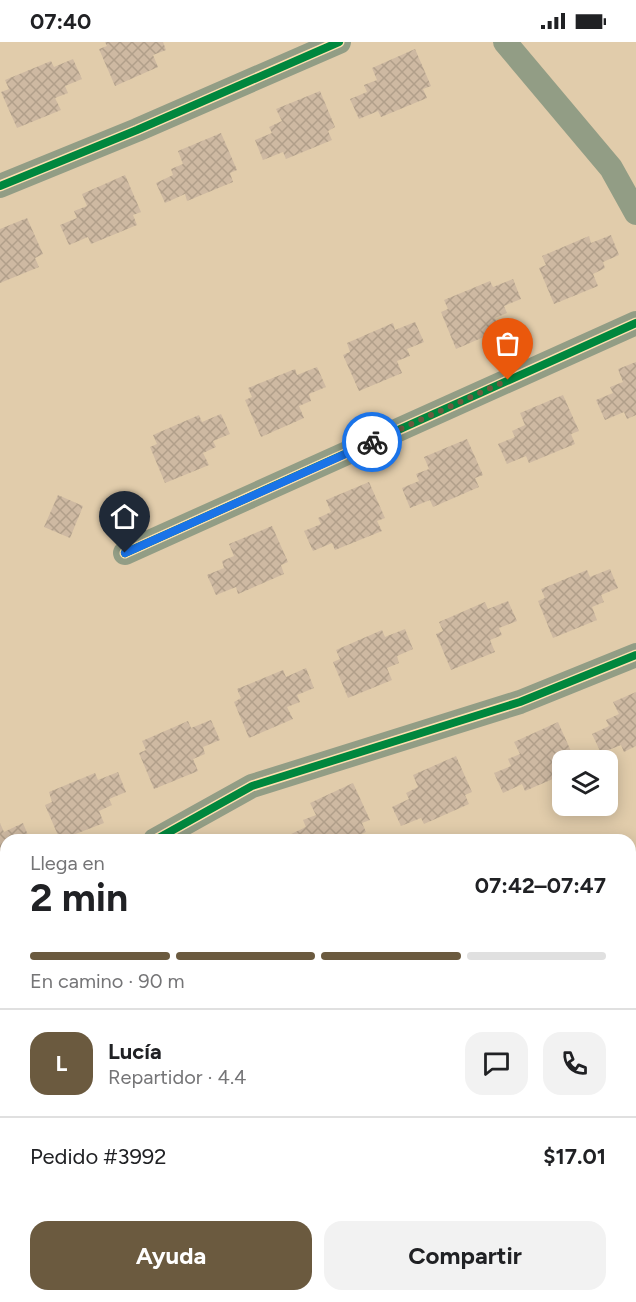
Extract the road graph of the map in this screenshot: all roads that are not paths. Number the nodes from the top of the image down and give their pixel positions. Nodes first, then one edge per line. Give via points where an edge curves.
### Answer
1 (339, 42) edge
2 (505, 42) edge
3 (0, 186) edge
4 (636, 213) edge
5 (636, 323) edge
6 (125, 553) dead end
7 (636, 655) edge
8 (166, 834) edge

1 - 3 street
2 - 4 street via 611,168
5 - 6 street
7 - 8 street via 520,702 252,786

